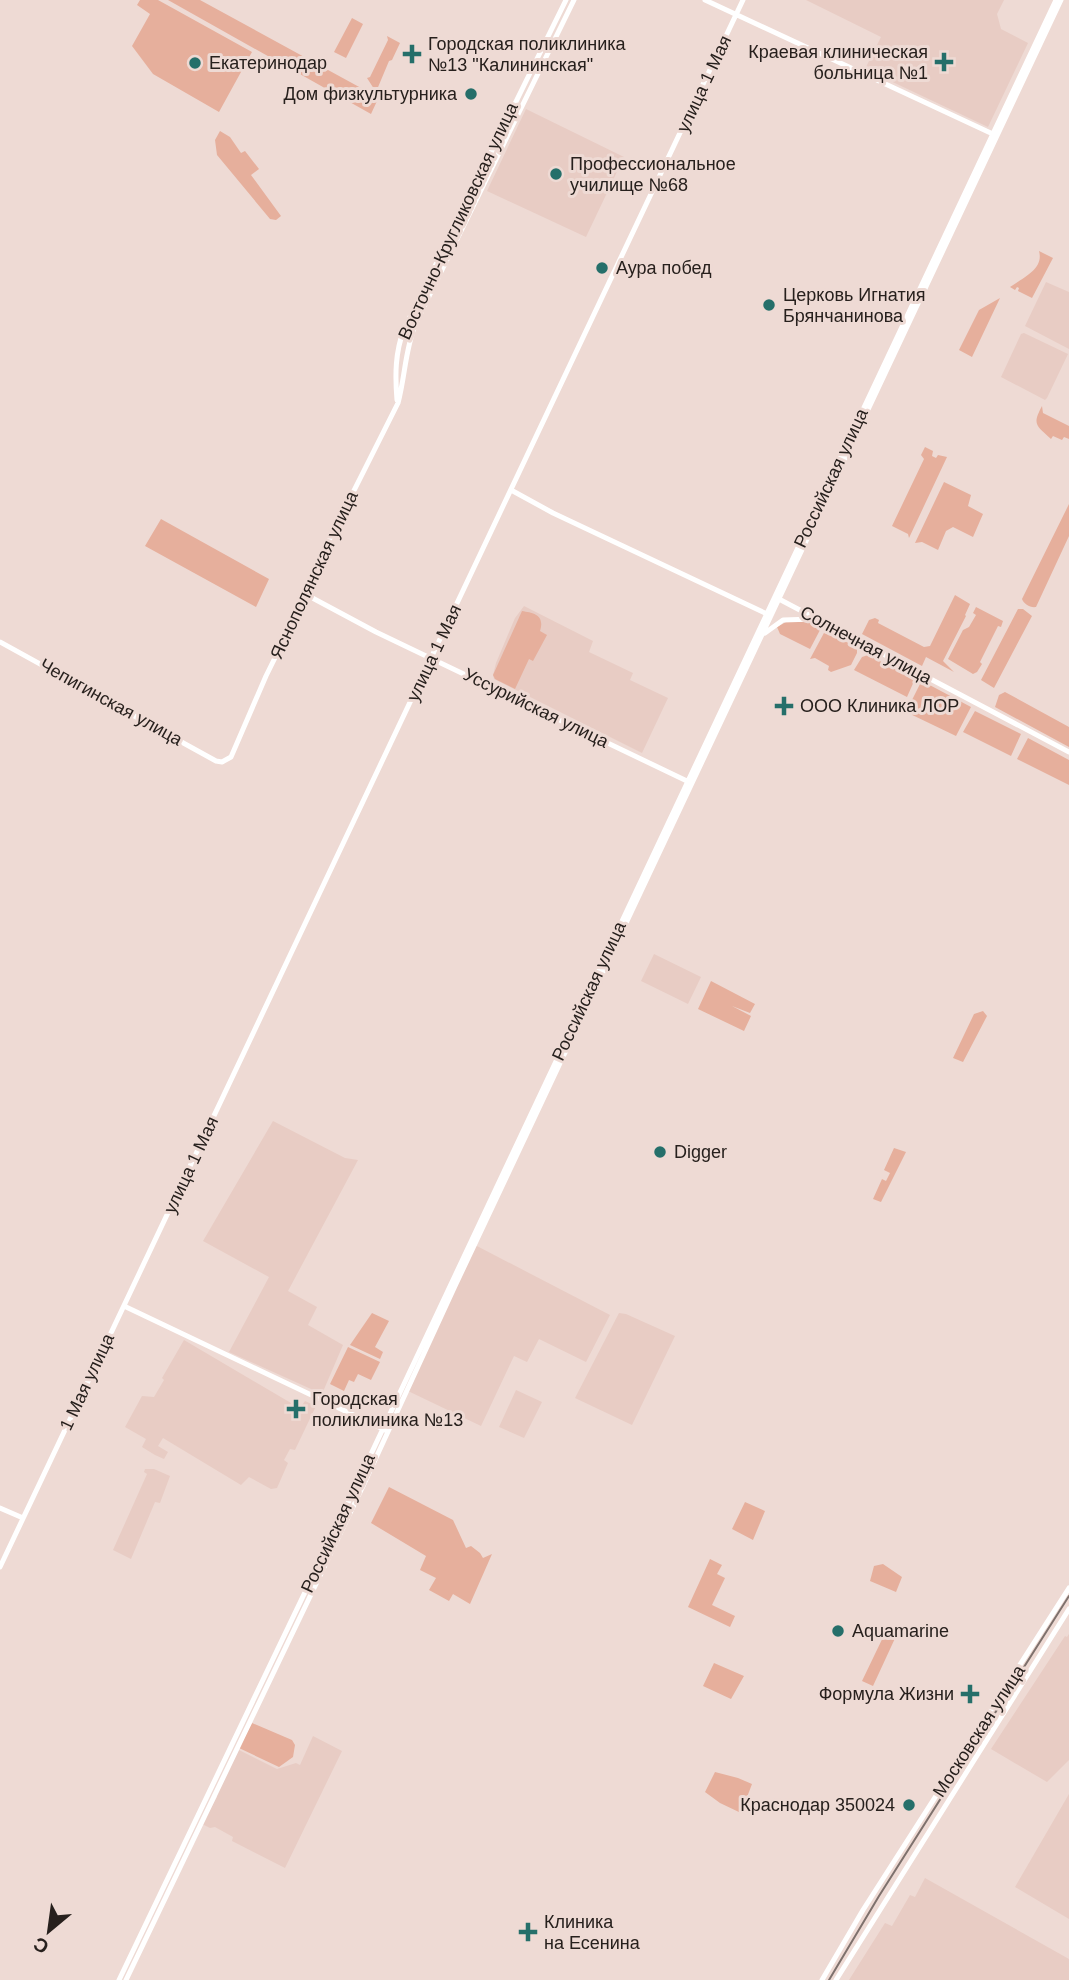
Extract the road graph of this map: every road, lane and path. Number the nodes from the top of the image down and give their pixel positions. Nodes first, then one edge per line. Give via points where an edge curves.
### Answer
1 (566, 0) edge
2 (574, 0) edge
3 (705, 0) edge
4 (743, 0) edge
5 (1058, 0) edge
6 (736, 15) junction
7 (996, 135) junction
8 (408, 322) junction
9 (415, 325) junction
10 (398, 403) junction
11 (511, 490) junction
12 (305, 594) junction
13 (777, 598) junction
14 (766, 614) junction
15 (817, 619) junction
16 (761, 638) junction
17 (0, 642) edge
18 (432, 658) junction
19 (1069, 752) edge
20 (222, 762) joint
21 (690, 782) junction
22 (123, 1307) junction
23 (385, 1430) junction
24 (0, 1508) edge
25 (23, 1518) junction
26 (0, 1567) edge
27 (1069, 1588) edge
28 (1069, 1609) edge
29 (119, 1980) edge
30 (126, 1980) edge
31 (822, 1980) edge
32 (836, 1980) edge

1 - 8 street, Восточно-Кругликовская улица
2 - 9 street, Восточно-Кругликовская улица
3 - 6 street
4 - 6 street, улица 1 Мая
5 - 7 street, Российская улица
6 - 7 street
6 - 11 street, улица 1 Мая
7 - 13 street, Российская улица
8 - 9 street
8 - 10 street, Восточно-Кругликовская улица via 397,351
9 - 10 street, Восточно-Кругликовская улица via 405,354
10 - 12 street, Яснополянская улица
11 - 14 street
11 - 18 street, улица 1 Мая
12 - 18 street, Уссурийская улица
12 - 20 street, Яснополянская улица via 236,748
13 - 14 street, Российская улица
13 - 15 street, Солнечная улица
13 - 16 street, Российская улица
14 - 21 street, Российская улица
15 - 16 street via 783,620
15 - 19 street, Солнечная улица
16 - 21 street, Российская улица
17 - 20 street, Чепигинская улица
18 - 21 street, Уссурийская улица
18 - 22 street, улица 1 Мая
21 - 23 street, Российская улица
22 - 23 street
22 - 25 street, 1 Мая улица
23 - 29 street, Российская улица
23 - 30 street, Российская улица via 296,1629
24 - 25 street
25 - 26 street
27 - 31 street, Московская улица
28 - 32 street, Московская улица

